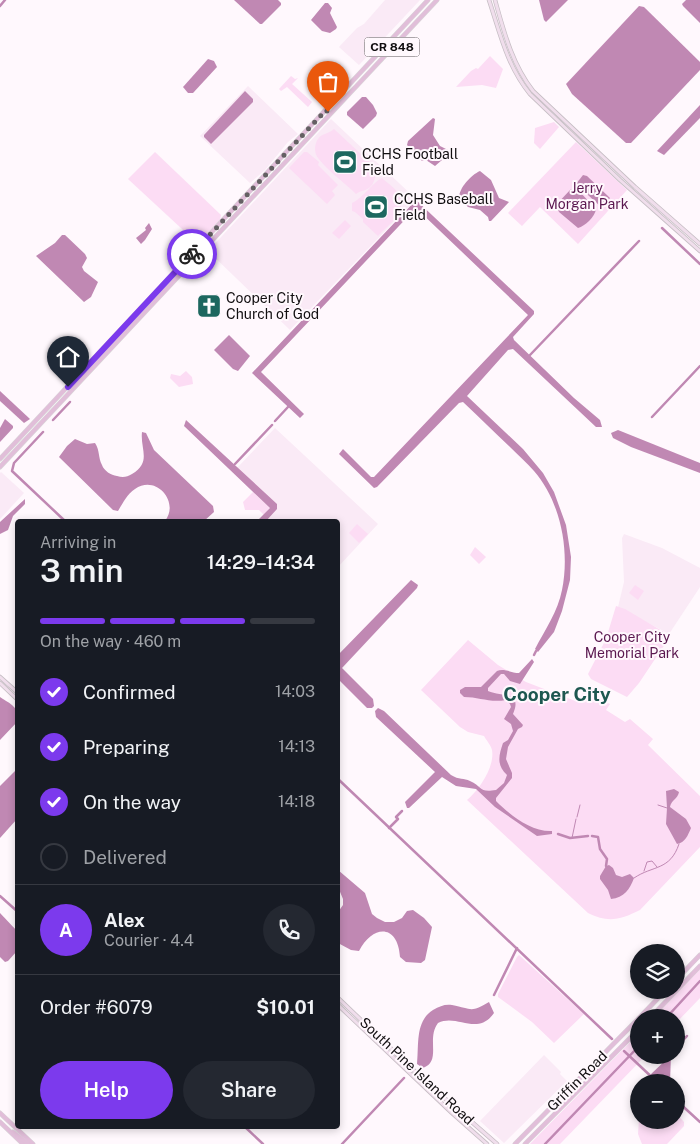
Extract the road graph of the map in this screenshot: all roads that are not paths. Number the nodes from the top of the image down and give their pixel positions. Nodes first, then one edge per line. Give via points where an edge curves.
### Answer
1 (428, 0) edge
2 (437, 0) edge
3 (489, 0) edge
4 (494, 0) edge
5 (328, 112) junction
6 (279, 161) junction
7 (282, 165) junction
8 (700, 244) edge
9 (700, 251) edge
10 (70, 388) junction
11 (0, 459) edge
12 (0, 467) edge
13 (0, 677) edge
14 (0, 683) edge
15 (15, 690) edge
16 (15, 697) edge
17 (700, 955) edge
18 (700, 966) edge
19 (685, 971) edge
20 (657, 999) edge
21 (340, 1000) edge
22 (340, 1007) edge
23 (648, 1009) edge
24 (659, 1009) edge
25 (362, 1021) junction
26 (358, 1025) junction
27 (630, 1027) edge
28 (630, 1038) edge
29 (0, 1113) edge
30 (0, 1122) edge
31 (15, 1128) edge
32 (7, 1129) junction
33 (17, 1129) edge
34 (23, 1144) edge
35 (28, 1144) edge
36 (32, 1144) edge
37 (487, 1144) edge
38 (497, 1144) edge
39 (515, 1144) edge
40 (525, 1144) edge

1 - 5 main road, CR 848
2 - 5 main road, CR 848
3 - 9 main road via 509,62 530,94
4 - 8 main road via 512,56 533,91
5 - 6 main road, CR 848
5 - 7 main road, CR 848
6 - 7 main road
6 - 10 main road, CR 848
7 - 10 main road, CR 848
10 - 11 main road, CR 848
10 - 12 main road, CR 848
13 - 15 main road
14 - 16 main road
17 - 19 main road
18 - 24 main road
20 - 23 main road, Griffin Road
21 - 25 main road, South Pine Island Road
22 - 26 main road, South Pine Island Road
25 - 26 main road
25 - 38 main road, South Pine Island Road
26 - 37 main road, South Pine Island Road
27 - 39 main road, Griffin Road
28 - 40 main road, Griffin Road
29 - 31 main road
30 - 32 main road
32 - 34 main road
32 - 35 main road
33 - 36 main road

